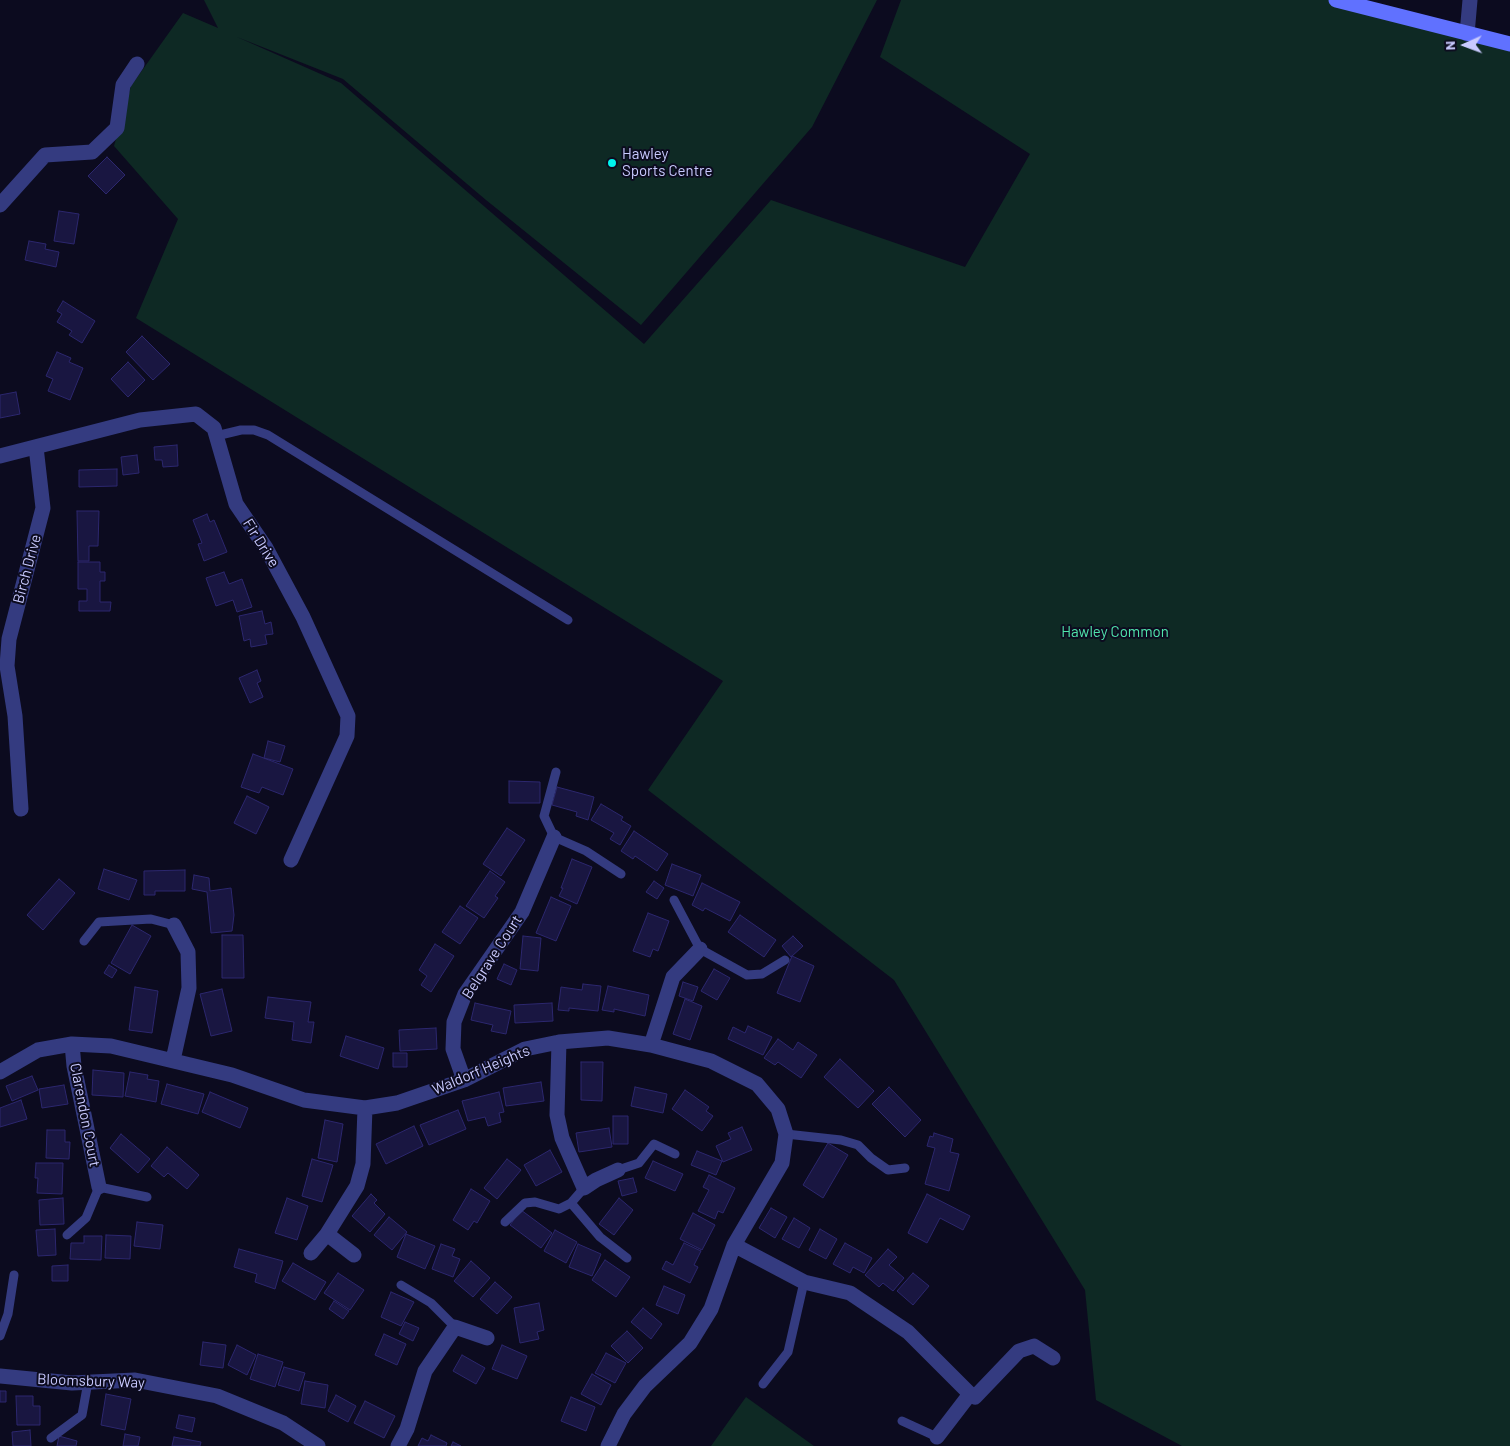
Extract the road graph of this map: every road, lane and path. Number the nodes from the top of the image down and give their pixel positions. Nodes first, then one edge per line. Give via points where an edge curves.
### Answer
1 (1336, 0) edge
2 (1470, 0) edge
3 (1467, 34) junction
4 (1510, 44) edge
5 (138, 64) dead end
6 (0, 206) edge
7 (216, 436) junction
8 (36, 447) junction
9 (0, 456) edge
10 (568, 620) dead end
11 (556, 772) dead end
12 (21, 809) dead end
13 (554, 837) junction
14 (291, 860) dead end
15 (621, 874) dead end
16 (674, 900) dead end
17 (174, 925) joint
18 (84, 941) dead end
19 (700, 949) junction
20 (785, 960) dead end
21 (559, 1042) junction
22 (72, 1044) junction
23 (651, 1045) junction
24 (173, 1060) junction
25 (0, 1072) edge
26 (464, 1080) junction
27 (365, 1108) junction
28 (786, 1134) junction
29 (675, 1154) dead end
30 (905, 1168) dead end
31 (618, 1170) joint
32 (99, 1186) junction
33 (584, 1188) junction
34 (147, 1197) dead end
35 (571, 1203) junction
36 (505, 1222) dead end
37 (327, 1234) junction
38 (67, 1235) dead end
39 (734, 1245) junction
40 (311, 1253) dead end
41 (354, 1255) dead end
42 (628, 1258) dead end
43 (14, 1275) dead end
44 (804, 1282) junction
45 (401, 1285) dead end
46 (455, 1327) junction
47 (0, 1336) edge
48 (487, 1338) dead end
49 (1054, 1358) dead end
50 (0, 1376) edge
51 (88, 1382) junction
52 (763, 1384) dead end
53 (970, 1394) junction
54 (902, 1421) dead end
55 (937, 1437) joint
56 (51, 1438) dead end
57 (318, 1446) edge
58 (398, 1446) edge
59 (608, 1446) edge

1 - 3 street
2 - 3 street
3 - 4 street
5 - 6 street via 123,85 117,128 92,152 45,155
7 - 8 street, Fir Drive via 214,428 196,414 140,420
7 - 10 lane via 241,430 268,435
7 - 14 street, Fir Drive via 236,504 266,548 303,617 348,716 347,736
8 - 9 street, Fir Drive
8 - 12 street, Birch Drive via 43,508 9,640 6,666 14,716
11 - 13 lane via 544,816
13 - 15 lane via 586,851
13 - 26 street, Belgrave Court via 522,912 465,994 454,1022 453,1049
16 - 19 lane
17 - 18 lane via 151,920 99,922
17 - 24 street via 188,952 189,988
19 - 20 lane via 747,975 762,974
19 - 23 street via 673,977
21 - 23 street, Waldorf Heights via 608,1038
21 - 26 street, Waldorf Heights via 525,1049
21 - 33 street via 557,1115 562,1138
22 - 24 street, Waldorf Heights via 111,1046
22 - 25 street, Waldorf Heights via 38,1050
22 - 32 street, Clarendon Court
23 - 28 street, Waldorf Heights via 711,1061 757,1084 778,1109
24 - 27 street, Waldorf Heights via 232,1075 304,1100
26 - 27 street, Waldorf Heights via 397,1103
27 - 37 street via 364,1164 357,1186
28 - 30 lane via 849,1142 858,1145 888,1170
28 - 39 street, Waldorf Heights via 782,1163
29 - 31 lane via 654,1144 639,1163
31 - 33 street
32 - 34 lane
32 - 38 lane via 86,1218
33 - 35 lane
35 - 36 lane via 559,1209 535,1202 525,1203
35 - 42 lane via 600,1237
37 - 40 street
37 - 41 street
39 - 44 street
39 - 59 street, Waldorf Heights via 710,1309 690,1344 645,1386 624,1414
43 - 47 lane via 8,1314
44 - 52 lane via 788,1352
44 - 53 street via 850,1293 908,1332
45 - 46 lane via 431,1303
46 - 48 street
46 - 58 street via 425,1372
49 - 53 street via 1034,1346 1019,1351 975,1397
50 - 51 street, Bloomsbury Way
51 - 56 lane via 82,1415
51 - 57 street, Bloomsbury Way via 135,1380 217,1396 283,1423
53 - 55 street
54 - 55 lane

